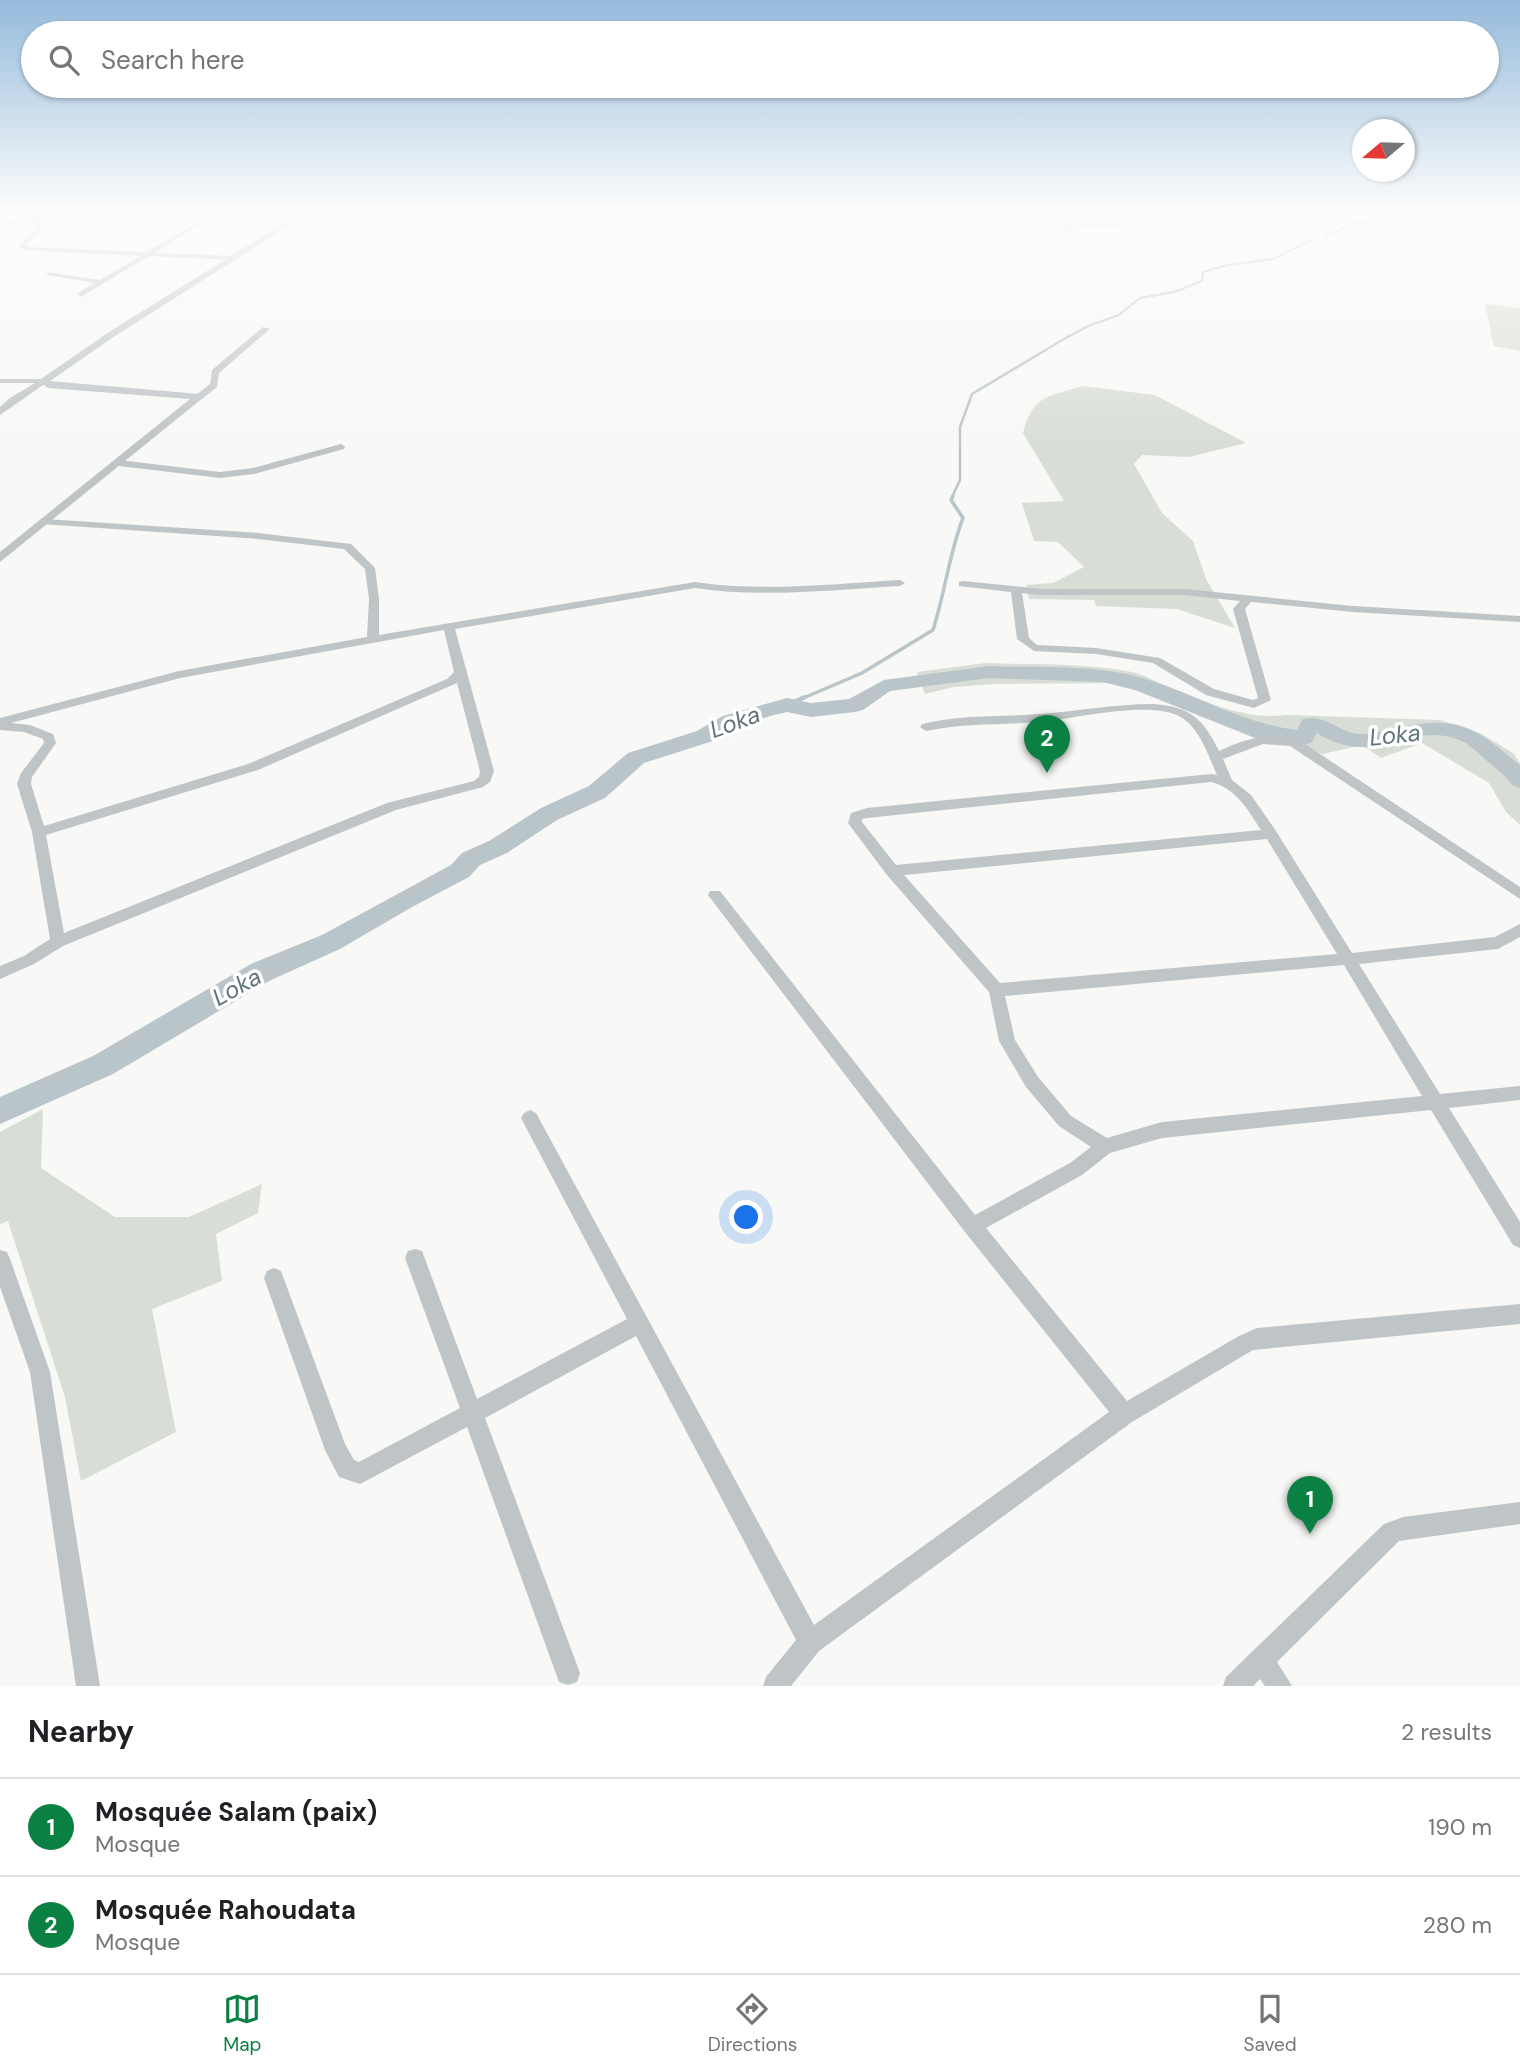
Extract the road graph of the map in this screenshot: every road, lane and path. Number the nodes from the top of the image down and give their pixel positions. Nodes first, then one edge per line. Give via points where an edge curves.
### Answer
1 (88, 290) edge
2 (183, 290) edge
3 (81, 295) dead end
4 (266, 328) dead end
5 (0, 382) edge
6 (45, 382) junction
7 (199, 397) junction
8 (0, 412) edge
9 (341, 447) dead end
10 (119, 463) junction
11 (45, 522) junction
12 (0, 558) edge
13 (900, 583) dead end
14 (963, 584) dead end
15 (1016, 588) junction
16 (1250, 597) junction
17 (1519, 620) edge
18 (449, 628) junction
19 (373, 639) junction
20 (460, 673) junction
21 (0, 724) edge
22 (926, 727) dead end
23 (1215, 758) junction
24 (1226, 780) junction
25 (39, 832) junction
26 (1271, 834) junction
27 (892, 871) junction
28 (1520, 894) edge
29 (715, 895) dead end
30 (1520, 930) edge
31 (58, 942) junction
32 (1348, 959) junction
33 (0, 973) edge
34 (996, 990) junction
35 (1520, 1093) edge
36 (1435, 1102) junction
37 (530, 1118) dead end
38 (1105, 1147) junction
39 (972, 1226) junction
40 (1520, 1239) edge
41 (415, 1258) dead end
42 (0, 1259) edge
43 (274, 1278) dead end
44 (1520, 1314) edge
45 (640, 1323) junction
46 (472, 1414) junction
47 (1124, 1414) junction
48 (1520, 1513) edge
49 (810, 1642) junction
50 (1262, 1662) junction
51 (568, 1673) dead end
52 (88, 1686) edge
53 (775, 1686) edge
54 (1235, 1686) edge
55 (1280, 1686) edge

1 - 3 street
2 - 6 street
4 - 7 street via 215,372 214,385
5 - 6 street
6 - 7 street
6 - 8 street
7 - 10 street
9 - 10 street via 254,471 220,475
10 - 11 street
11 - 12 street
11 - 19 street via 347,546 370,568
13 - 18 street via 771,591 695,585
14 - 15 street
15 - 16 street
15 - 16 street via 1023,639 1034,648 1156,660 1210,692 1254,704 1265,700 1239,609
16 - 17 street
18 - 19 street
18 - 20 street
19 - 21 street via 179,675
20 - 25 street via 416,699 253,767
20 - 31 street via 487,771 478,784 392,806
21 - 25 street via 49,737 50,743 24,784
22 - 23 street via 953,720 1174,709 1191,718
23 - 24 street
23 - 28 street via 1258,740 1294,743
24 - 26 street via 1238,788
24 - 27 street via 1041,794 856,816 855,823
25 - 31 street
26 - 27 street
26 - 32 street
27 - 34 street
29 - 39 street
30 - 32 street via 1498,943
31 - 33 street
32 - 34 street
32 - 36 street
34 - 38 street via 1007,1041 1032,1082 1065,1121
35 - 36 street
36 - 38 street via 1162,1130
36 - 40 street
37 - 45 street
38 - 39 street via 1076,1169
39 - 47 street
41 - 46 street
42 - 52 street via 40,1372
43 - 46 street via 347,1469 360,1473
44 - 47 street via 1257,1338
45 - 46 street
45 - 49 street
46 - 51 street
47 - 49 street
48 - 50 street via 1392,1532
49 - 53 street
50 - 54 street
50 - 55 street

